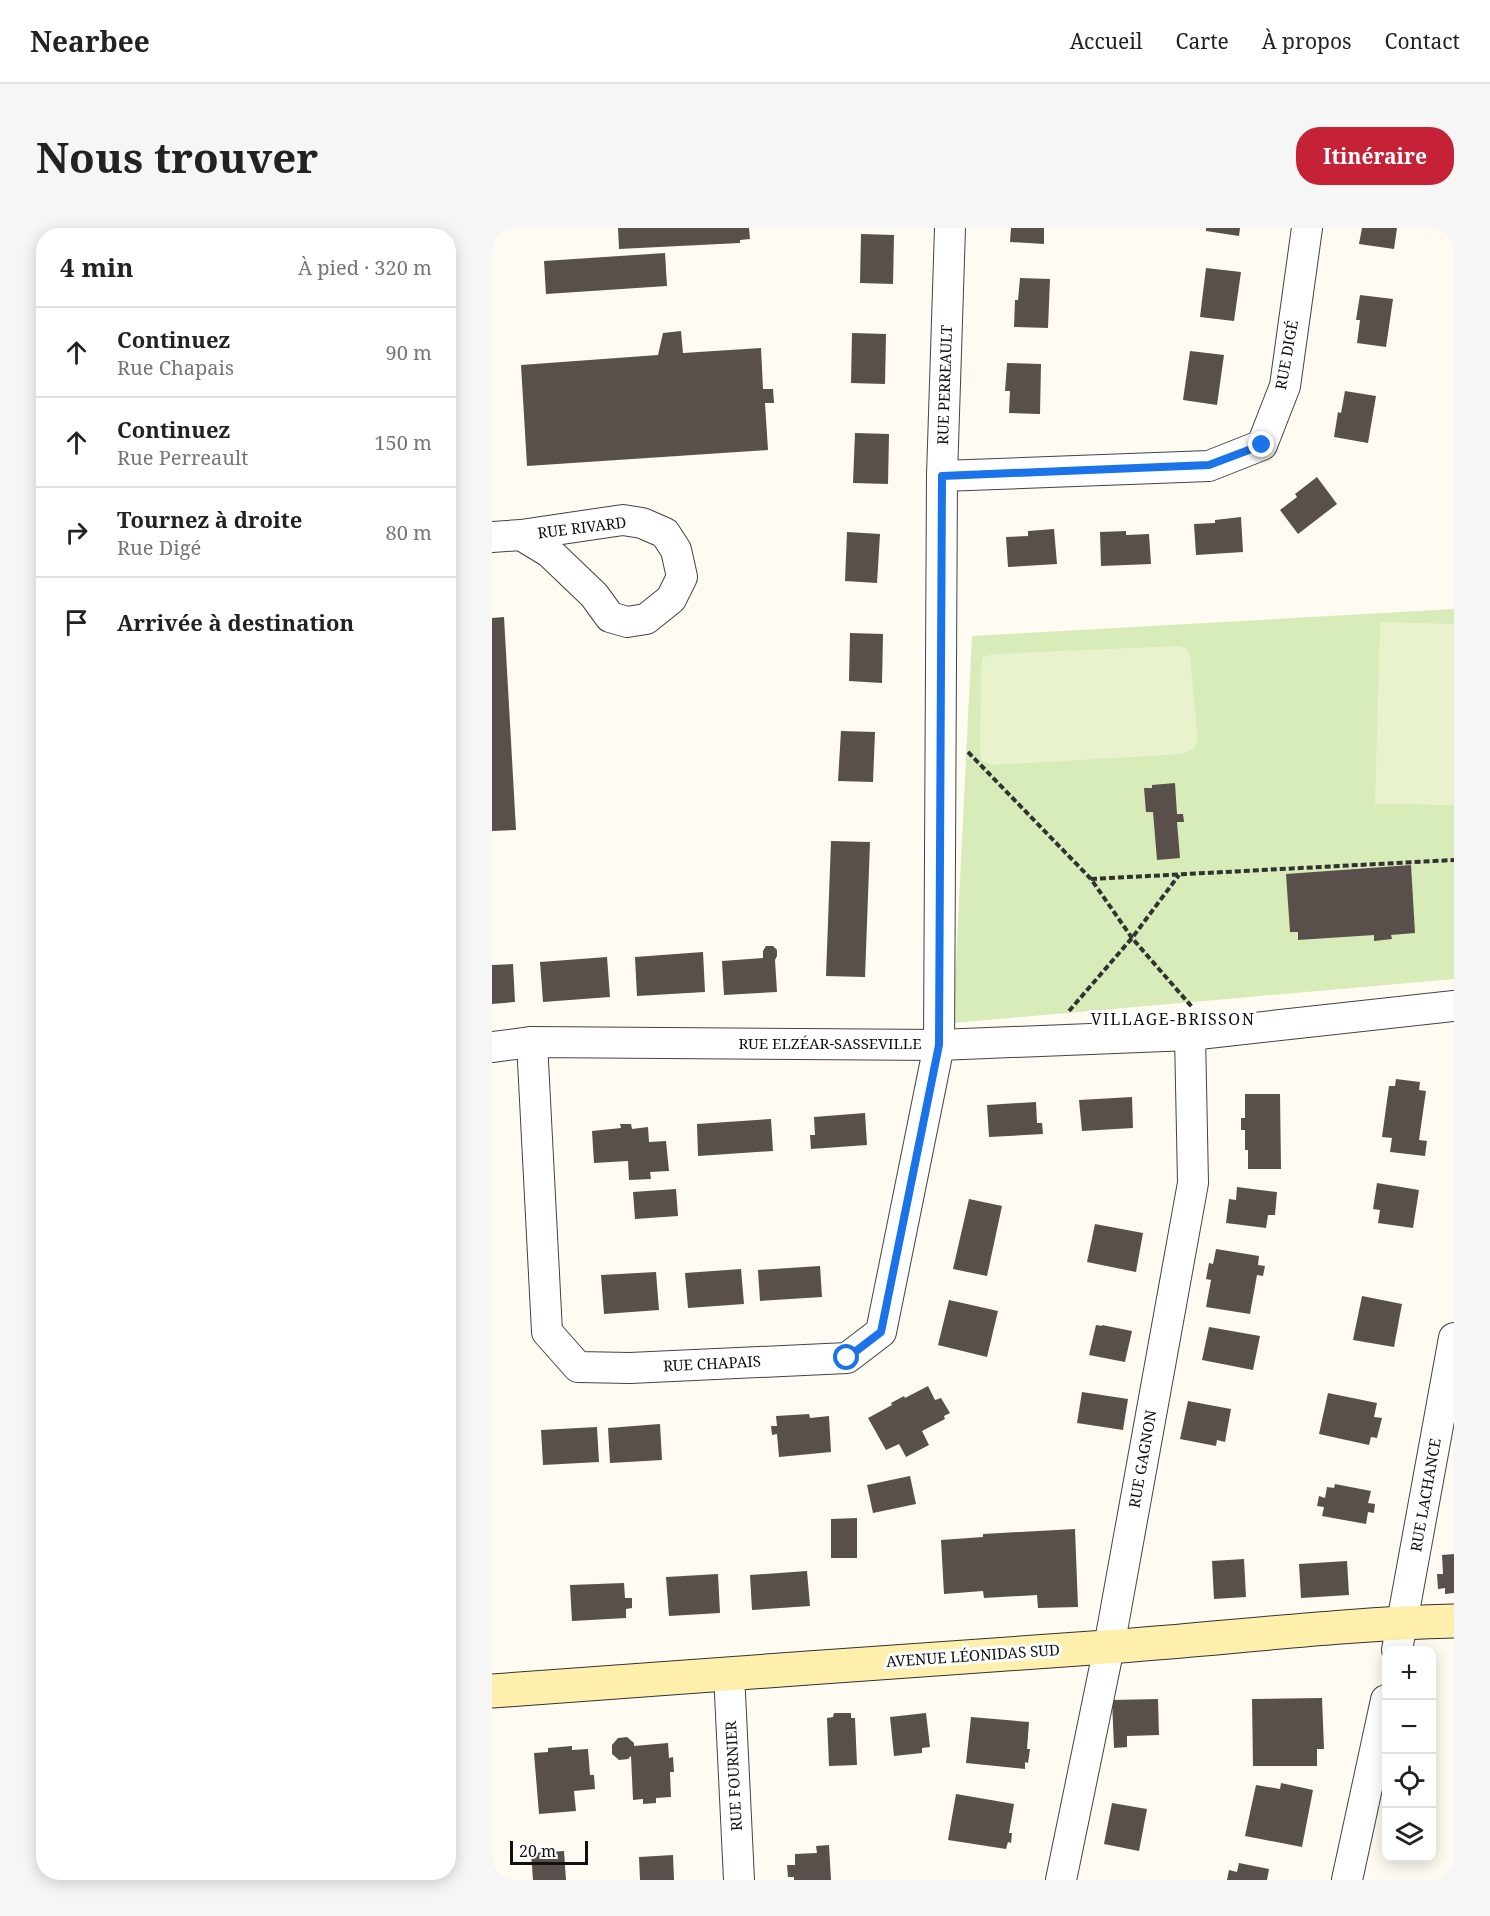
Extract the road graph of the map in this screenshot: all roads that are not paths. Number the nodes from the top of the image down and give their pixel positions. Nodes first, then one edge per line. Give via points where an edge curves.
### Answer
1 (950, 228) edge
2 (1307, 228) edge
3 (942, 476) junction
4 (506, 536) edge
5 (1454, 1006) edge
6 (1202, 1033) junction
7 (532, 1042) junction
8 (939, 1045) junction
9 (492, 1047) edge
10 (1454, 1338) edge
11 (1454, 1622) edge
12 (1401, 1636) edge
13 (1109, 1647) junction
14 (729, 1673) junction
15 (492, 1691) edge
16 (1382, 1718) edge
17 (739, 1880) edge
18 (1061, 1880) edge
19 (1347, 1880) edge

1 - 3 street, RUE PERREAULT
2 - 3 street, RUE DIGÉ via 1285,386 1262,445 1209,465
3 - 8 street, RUE PERREAULT
4 - 4 street, RUE RIVARD via 549,552 594,595 610,617 627,622 646,619 671,599 682,577 676,550 665,533 642,523 623,520
5 - 6 street, RUE ELZÉAR-SASSEVILLE
6 - 8 street, RUE ELZÉAR-SASSEVILLE
6 - 13 street, RUE GAGNON via 1193,1183
7 - 8 street, RUE ELZÉAR-SASSEVILLE
7 - 8 street, RUE CHAPAIS via 547,1332 578,1367 630,1368 847,1358 881,1332
7 - 9 street, RUE ELZÉAR-SASSEVILLE
10 - 12 street, RUE LACHANCE
11 - 12 street, AVENUE LÉONIDAS SUD
12 - 13 street, AVENUE LÉONIDAS SUD
13 - 14 street, AVENUE LÉONIDAS SUD
13 - 18 street, RUE GAGNON
14 - 15 street, AVENUE LÉONIDAS SUD
14 - 17 street, RUE FOURNIER
16 - 19 street

